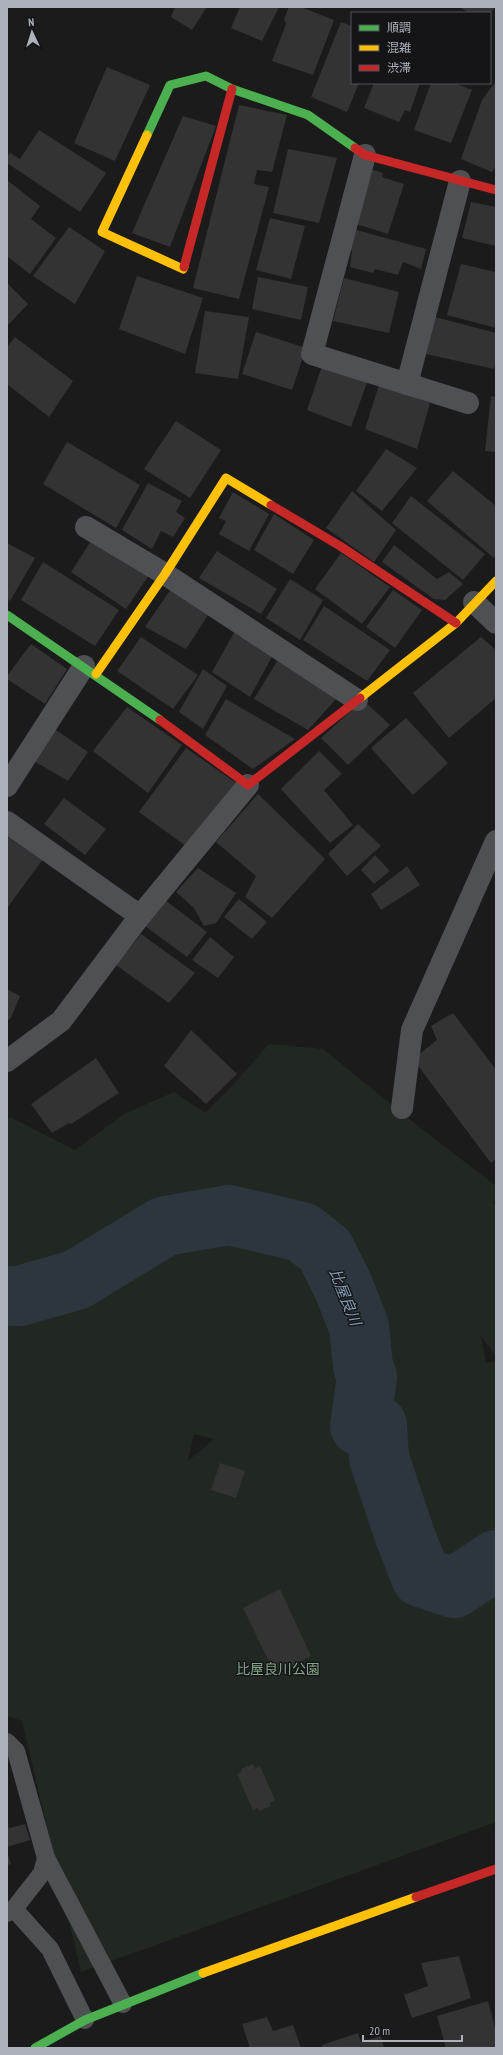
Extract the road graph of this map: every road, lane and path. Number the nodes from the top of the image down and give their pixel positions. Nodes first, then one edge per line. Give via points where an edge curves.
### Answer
1 (232, 89) junction
2 (365, 155) junction
3 (460, 181) junction
4 (496, 190) edge
5 (407, 384) junction
6 (468, 404) dead end
7 (86, 527) dead end
8 (165, 574) junction
9 (496, 580) edge
10 (474, 602) junction
11 (7, 615) edge
12 (456, 623) junction
13 (496, 623) edge
14 (90, 670) junction
15 (357, 700) junction
16 (248, 785) junction
17 (7, 786) edge
18 (7, 822) edge
19 (496, 841) edge
20 (140, 916) junction
21 (7, 1061) edge
22 (402, 1108) dead end
23 (7, 1742) edge
24 (46, 1858) junction
25 (496, 1869) edge
26 (11, 1911) edge
27 (123, 2004) junction
28 (85, 2020) junction
29 (35, 2048) edge

1 - 1 street via 183,269 102,232 170,85 206,76
1 - 2 street via 308,115
2 - 3 street
2 - 5 street via 312,354
3 - 4 street
3 - 5 street
5 - 6 street
7 - 8 street
8 - 12 street via 226,478 340,546
8 - 14 street
8 - 15 street
9 - 10 street
10 - 12 street
10 - 13 street
11 - 14 street
12 - 15 street
14 - 16 street
14 - 17 street
15 - 16 street
16 - 20 street
18 - 20 street
19 - 22 street via 412,1030
20 - 21 street via 61,1021
23 - 24 lane via 16,1751
24 - 26 lane via 42,1873
24 - 27 lane
25 - 27 street via 188,1978
26 - 28 lane via 50,1948
27 - 28 street
28 - 29 street

